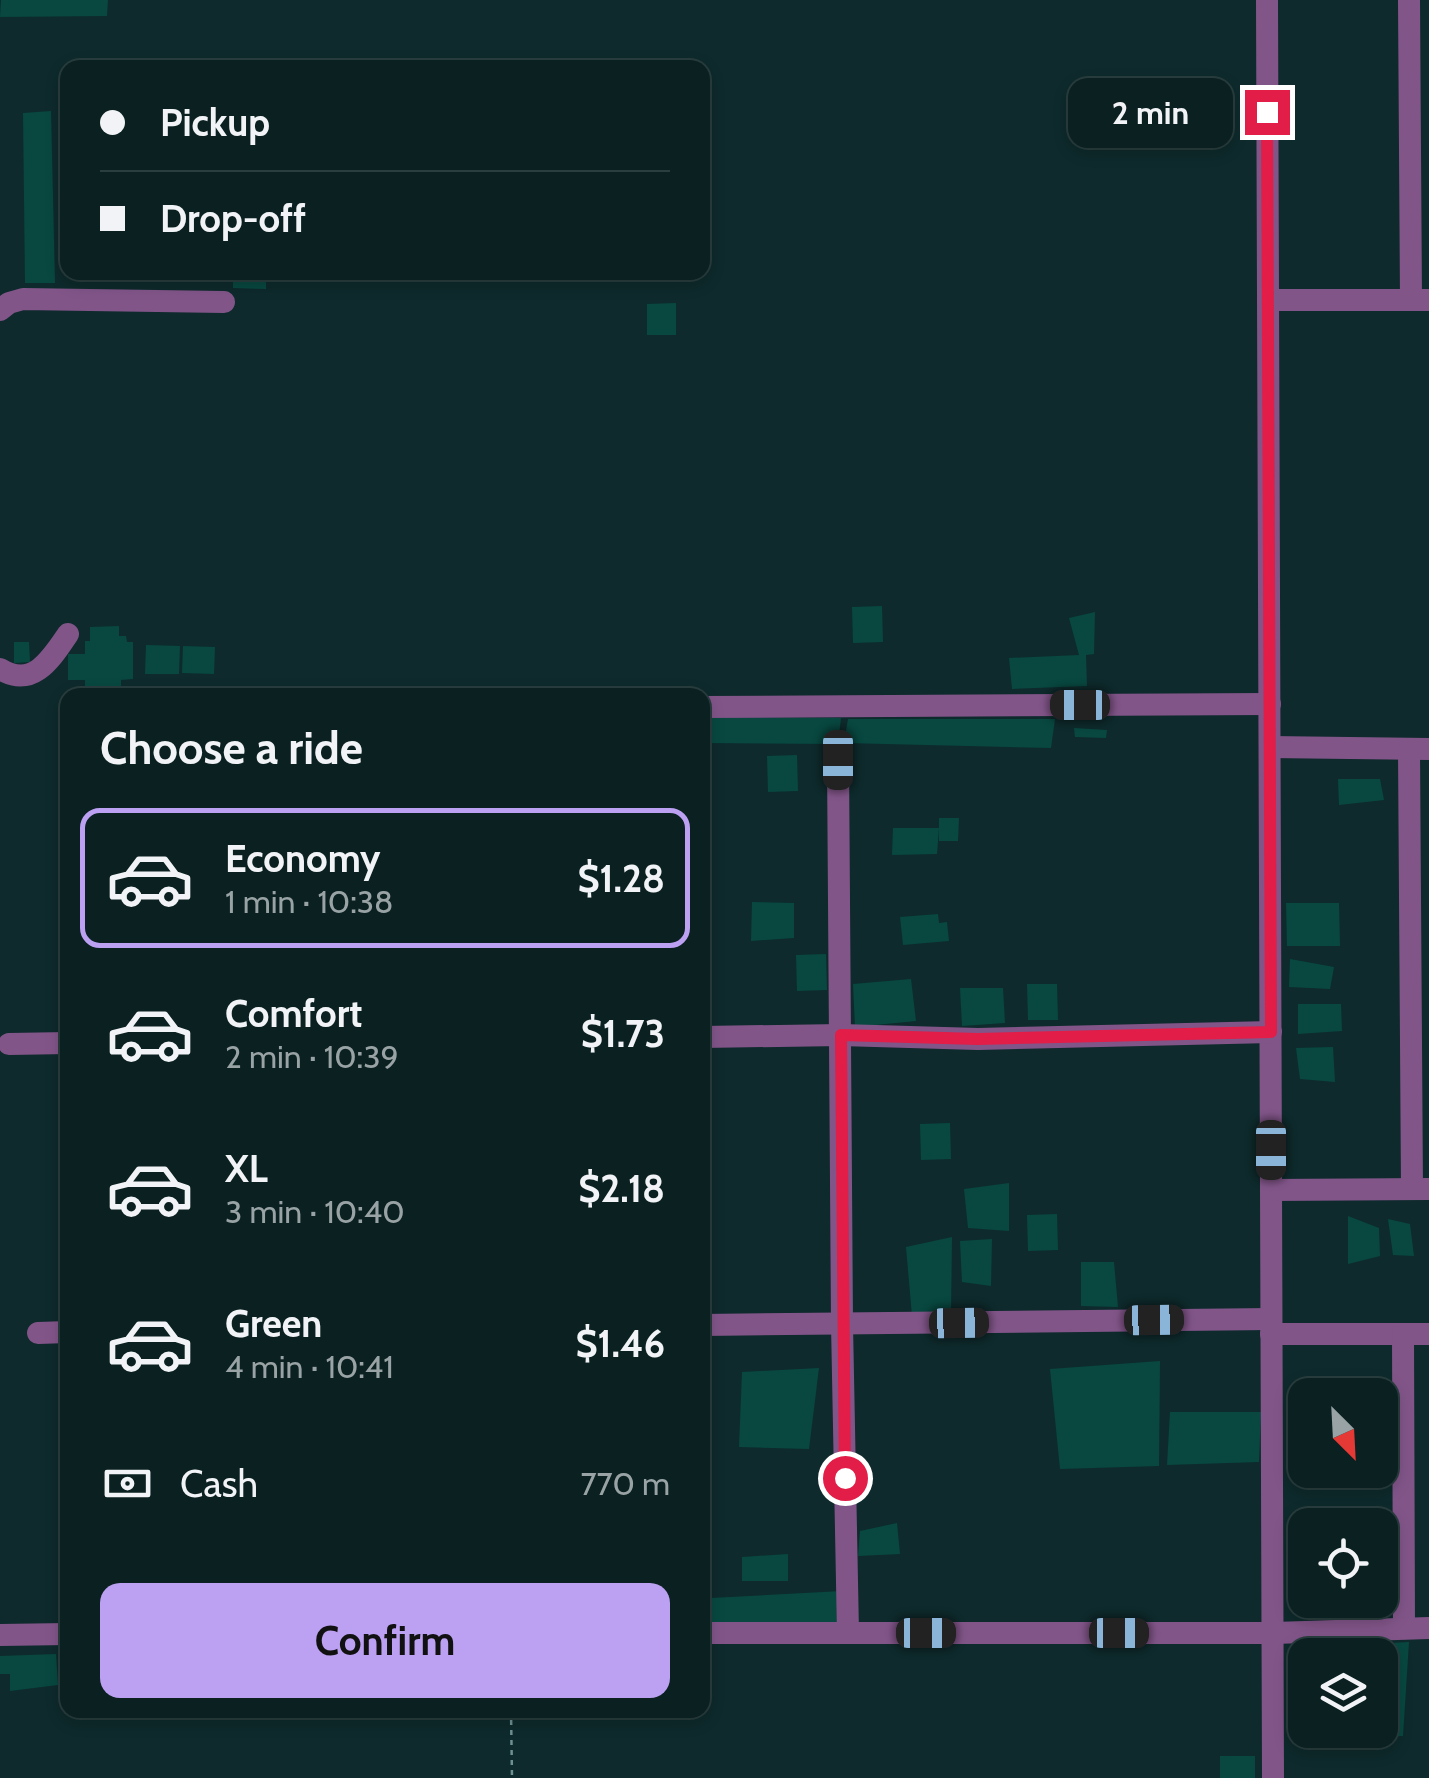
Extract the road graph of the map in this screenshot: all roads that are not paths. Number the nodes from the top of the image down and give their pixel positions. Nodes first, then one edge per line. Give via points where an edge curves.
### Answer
1 (1267, 0) edge
2 (1409, 0) edge
3 (1268, 300) junction
4 (1420, 300) edge
5 (224, 302) dead end
6 (0, 310) edge
7 (68, 634) dead end
8 (0, 668) edge
9 (1270, 704) junction
10 (710, 707) edge
11 (1270, 747) junction
12 (1419, 749) edge
13 (838, 760) dead end
14 (1271, 1032) junction
15 (841, 1035) junction
16 (710, 1037) edge
17 (60, 1043) edge
18 (9, 1044) dead end
19 (1420, 1189) edge
20 (1271, 1190) junction
21 (842, 1324) junction
22 (710, 1325) edge
23 (1271, 1326) junction
24 (60, 1332) edge
25 (38, 1333) dead end
26 (1404, 1334) junction
27 (1429, 1334) edge
28 (1404, 1628) junction
29 (1429, 1628) edge
30 (710, 1633) edge
31 (848, 1633) junction
32 (1274, 1633) junction
33 (60, 1634) edge
34 (0, 1635) edge
35 (1273, 1778) edge

1 - 3 street
2 - 4 street
3 - 4 street
3 - 9 street
5 - 6 street via 23,299
7 - 8 street via 41,670 12,676
9 - 10 street
9 - 11 street
11 - 12 street
11 - 14 street
12 - 19 street
13 - 15 street
14 - 15 street
14 - 20 street
15 - 16 street
15 - 21 street
17 - 18 street
19 - 20 street
20 - 23 street
21 - 22 street
21 - 23 street
21 - 31 street
23 - 26 street
23 - 32 street
24 - 25 street
26 - 27 street
26 - 28 street
28 - 29 street
28 - 32 street
30 - 31 street
31 - 32 street
32 - 35 street
33 - 34 street

